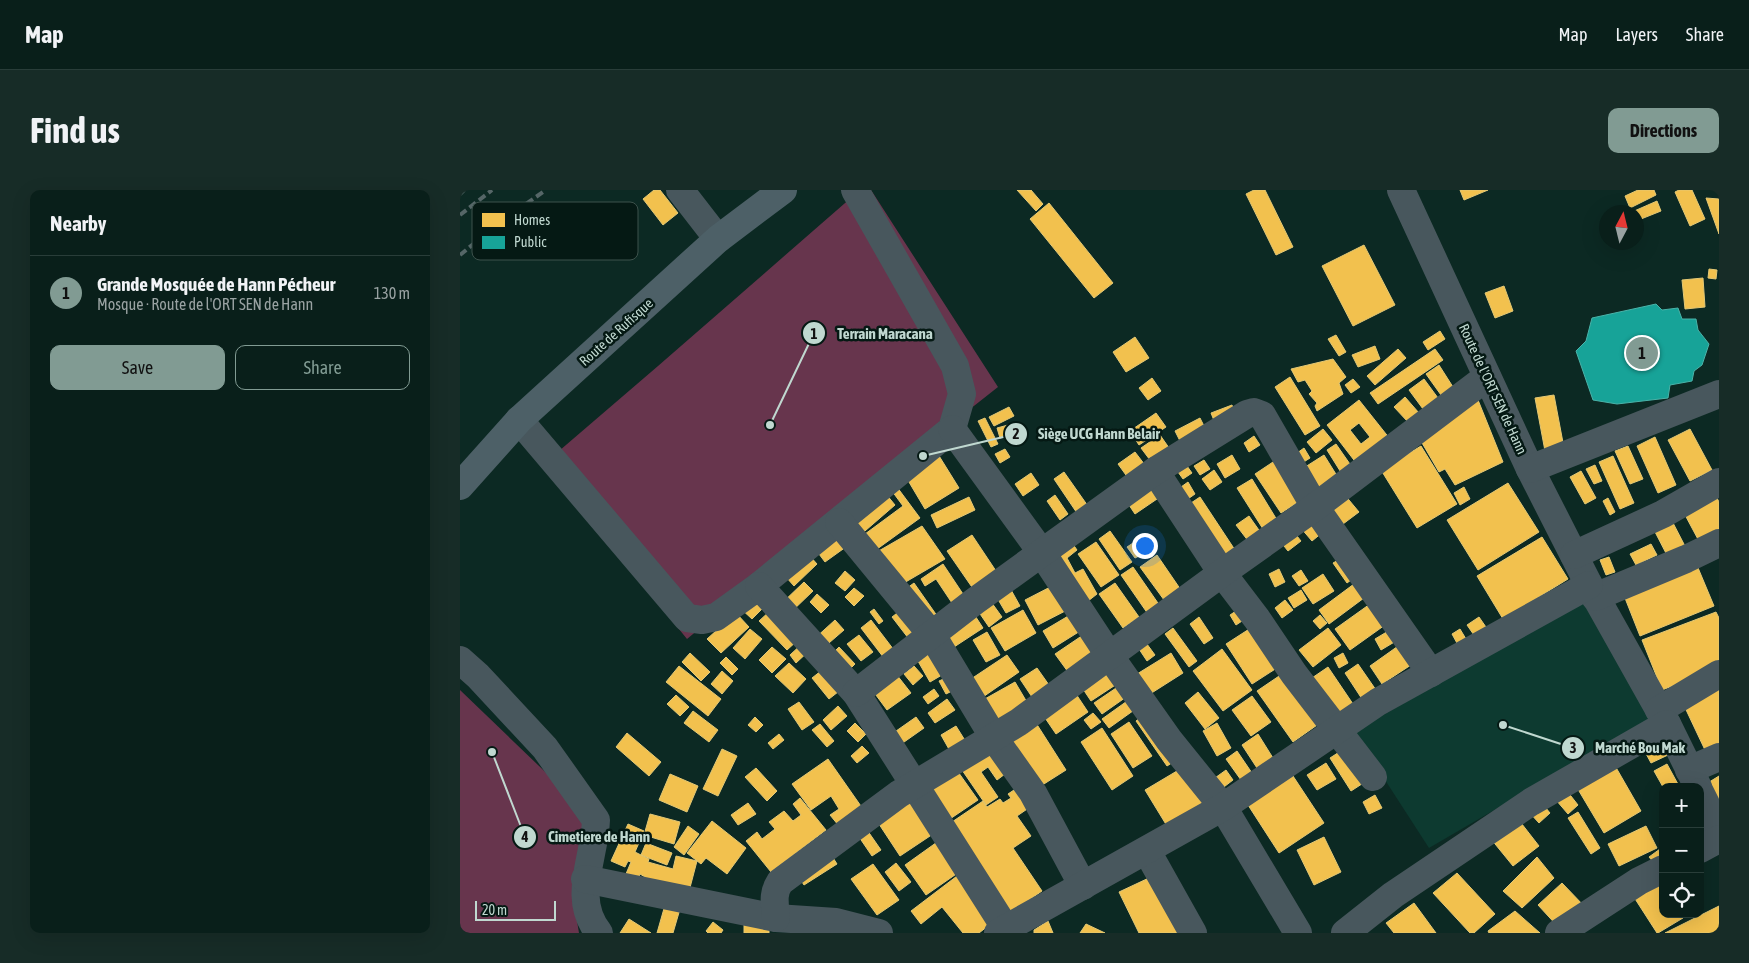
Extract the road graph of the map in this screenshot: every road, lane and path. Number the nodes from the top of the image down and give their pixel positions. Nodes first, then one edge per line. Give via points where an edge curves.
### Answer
1 (680, 190) edge
2 (783, 190) edge
3 (855, 190) edge
4 (1402, 190) edge
5 (718, 239) junction
6 (1487, 377) junction
7 (1719, 394) edge
8 (519, 420) junction
9 (952, 429) junction
10 (1530, 469) junction
11 (1155, 471) junction
12 (1719, 482) edge
13 (460, 486) edge
14 (1315, 508) junction
15 (839, 522) junction
16 (1719, 543) edge
17 (1042, 553) junction
18 (1574, 556) junction
19 (1222, 573) junction
20 (759, 586) junction
21 (1592, 591) junction
22 (932, 635) junction
23 (1109, 655) junction
24 (460, 660) edge
25 (1432, 673) junction
26 (1719, 674) edge
27 (856, 693) junction
28 (1663, 717) junction
29 (1338, 730) junction
30 (994, 738) junction
31 (1719, 757) edge
32 (1372, 778) dead end
33 (1696, 783) edge
34 (914, 786) junction
35 (1704, 799) edge
36 (1223, 807) junction
37 (1719, 830) edge
38 (1719, 839) edge
39 (1704, 847) edge
40 (1147, 851) junction
41 (1659, 871) edge
42 (585, 879) junction
43 (1083, 886) junction
44 (776, 918) junction
45 (1002, 931) edge
46 (599, 933) edge
47 (879, 933) edge
48 (1193, 933) edge
49 (1298, 933) edge
50 (1345, 933) edge
51 (1559, 933) edge

1 - 5 street
2 - 5 main road, Route de Rufisque
3 - 9 street via 955,366 962,394
4 - 6 street, Route de l'ORT SEN de Hann
5 - 8 main road, Route de Rufisque
6 - 10 street, Route de l'ORT SEN de Hann
6 - 14 street
7 - 10 street
8 - 13 main road, Route de Rufisque
8 - 20 street via 687,618 702,620 716,617
9 - 15 street
9 - 17 street
10 - 18 street, Route de l'ORT SEN de Hann
11 - 14 street via 1254,412 1262,415
11 - 17 street
11 - 19 street
12 - 18 street via 1663,514
14 - 19 street
14 - 25 street
15 - 20 street
15 - 22 street
16 - 21 street via 1686,559
17 - 22 street
17 - 23 street
18 - 21 street, Route de l'ORT SEN de Hann
19 - 23 street
19 - 29 street
20 - 27 street
21 - 25 street
21 - 28 street, Route de l'ORT SEN de Hann
22 - 27 street
22 - 30 street
23 - 30 street
23 - 36 street via 1169,740
24 - 42 street via 545,748 596,820
25 - 29 street via 1378,702
26 - 28 street
27 - 34 street
28 - 33 street, Route de l'ORT SEN de Hann
28 - 50 street via 1393,895
29 - 32 street
29 - 36 street
30 - 34 street
30 - 43 street via 1033,793
31 - 33 street
34 - 44 street via 780,882 774,896
34 - 45 street
35 - 37 street, Route de l'ORT SEN de Hann
36 - 40 street
36 - 49 street
38 - 39 street
40 - 43 street
40 - 48 street
41 - 51 street
42 - 44 street
42 - 46 street via 589,918
43 - 45 street
44 - 47 street via 836,922

